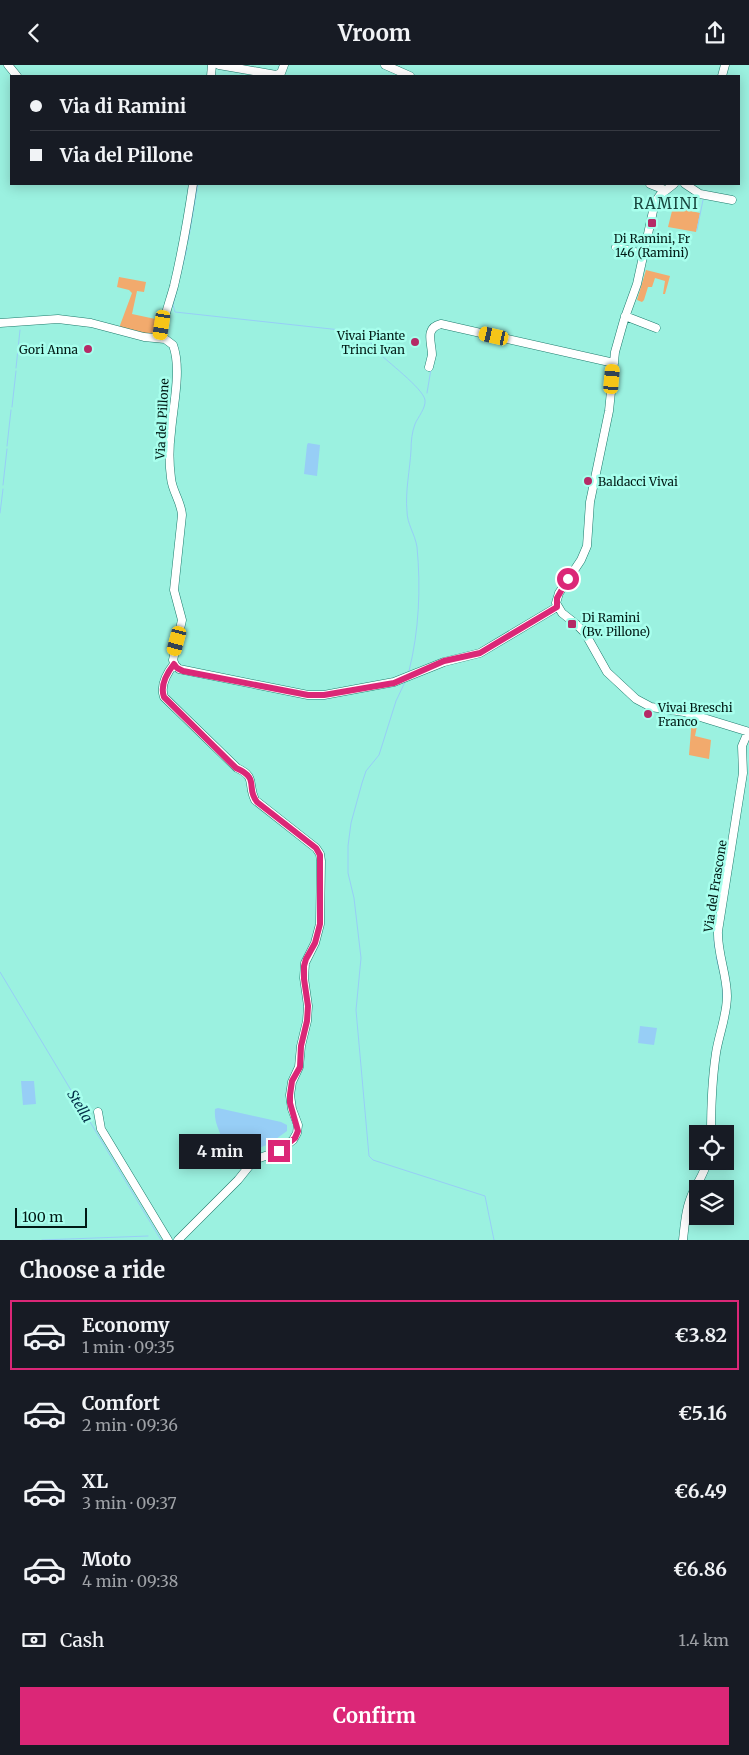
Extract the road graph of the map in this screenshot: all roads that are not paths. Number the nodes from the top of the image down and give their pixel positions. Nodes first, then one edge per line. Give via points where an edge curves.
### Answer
1 (8, 65) edge
2 (219, 65) edge
3 (284, 65) edge
4 (385, 65) edge
5 (16, 75) edge
6 (408, 75) edge
7 (193, 185) edge
8 (652, 185) edge
9 (672, 185) edge
10 (686, 185) edge
11 (665, 190) junction
12 (732, 200) dead end
13 (616, 247) dead end
14 (643, 254) junction
15 (625, 316) junction
16 (0, 323) edge
17 (656, 328) dead end
18 (160, 338) junction
19 (614, 363) junction
20 (429, 367) dead end
21 (557, 607) junction
22 (174, 664) junction
23 (749, 732) edge
24 (98, 1112) dead end
25 (711, 1125) edge
26 (704, 1170) edge
27 (168, 1240) edge
28 (178, 1240) edge
29 (683, 1240) edge

1 - 5 street
2 - 3 street via 278,75
4 - 6 street
7 - 18 street via 174,286
8 - 11 street
9 - 11 street
10 - 12 street via 700,194
11 - 14 street via 654,205
13 - 14 street
14 - 15 street via 637,284
15 - 17 street
15 - 19 street
16 - 18 street via 58,319 94,323 144,337
18 - 22 street, Via del Pillone via 172,343 176,357 170,468 182,509 174,590 182,621 172,658
19 - 20 street via 441,324 431,332
19 - 21 street via 609,411 590,501 587,546 559,593
21 - 22 street via 483,652 444,661 400,681 324,695 308,695 183,671
21 - 23 street via 585,633 607,672 636,699 651,707 684,712
22 - 28 street, Via del Pillone via 164,682 164,697 236,768 246,772 252,781 256,800 316,848 321,861 320,924 304,966 307,1021 300,1067 292,1081 290,1095 298,1133 279,1151 254,1160
23 - 25 street, Via del Frascone via 742,746 741,785 718,931 727,996 714,1063
24 - 27 street via 101,1129
26 - 29 street via 687,1207

